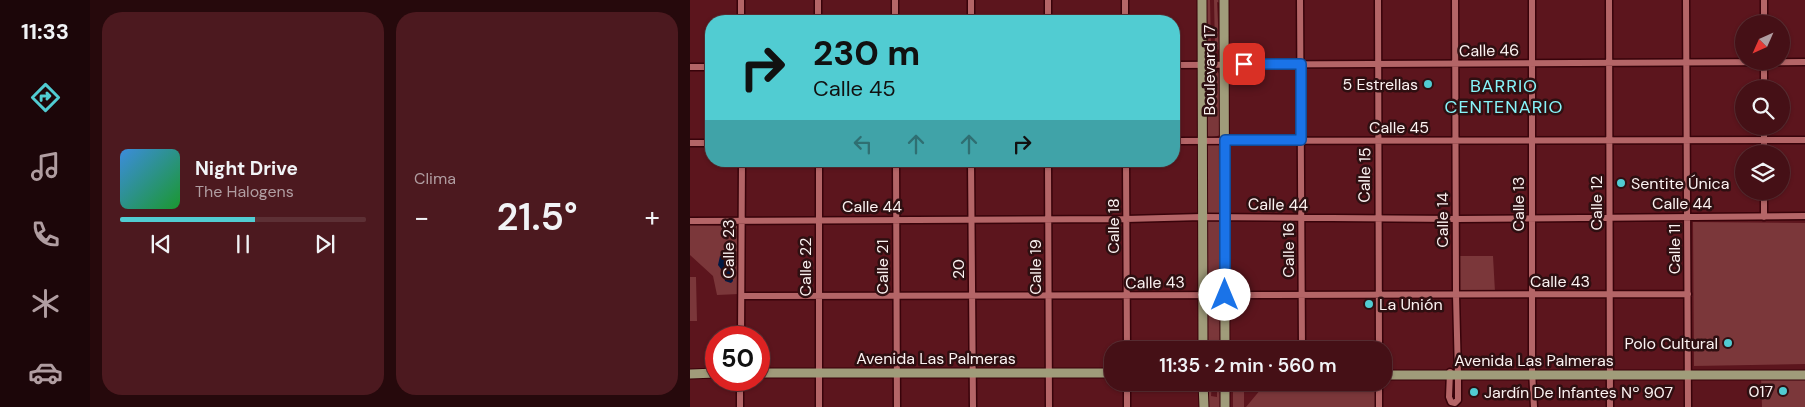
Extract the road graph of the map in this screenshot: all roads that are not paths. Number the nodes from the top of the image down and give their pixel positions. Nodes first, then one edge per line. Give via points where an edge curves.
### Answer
1 (741, 0) edge
2 (818, 0) edge
3 (895, 0) edge
4 (971, 0) edge
5 (1048, 0) edge
6 (1125, 0) edge
7 (1202, 0) edge
8 (1224, 0) edge
9 (1300, 0) edge
10 (1378, 0) edge
11 (1455, 0) edge
12 (1532, 0) edge
13 (1609, 0) edge
14 (1686, 0) edge
15 (1764, 0) edge
16 (741, 15) edge
17 (818, 15) edge
18 (895, 15) edge
19 (971, 15) edge
20 (1048, 15) edge
21 (1125, 15) edge
22 (1764, 15) edge
23 (1735, 62) edge
24 (1790, 62) edge
25 (1805, 62) edge
26 (1610, 63) junction
27 (1687, 63) junction
28 (1225, 64) junction
29 (1301, 64) junction
30 (1378, 64) junction
31 (1455, 64) junction
32 (1532, 64) junction
33 (1180, 65) edge
34 (1203, 65) junction
35 (690, 67) edge
36 (705, 67) edge
37 (1764, 135) edge
38 (1202, 140) junction
39 (1225, 140) junction
40 (1301, 140) junction
41 (1378, 140) junction
42 (1610, 140) junction
43 (1687, 140) junction
44 (1764, 140) junction
45 (1805, 140) edge
46 (1180, 141) edge
47 (1456, 141) junction
48 (1532, 141) junction
49 (690, 143) edge
50 (705, 143) edge
51 (1764, 145) edge
52 (742, 167) edge
53 (819, 167) edge
54 (896, 167) edge
55 (972, 167) edge
56 (1048, 167) edge
57 (1126, 167) edge
58 (1764, 200) edge
59 (1805, 216) edge
60 (1202, 217) junction
61 (1225, 217) junction
62 (1610, 217) junction
63 (1764, 217) junction
64 (1301, 218) junction
65 (1378, 218) junction
66 (1532, 218) junction
67 (1688, 218) junction
68 (1048, 219) junction
69 (1126, 219) junction
70 (1456, 219) junction
71 (742, 220) junction
72 (819, 220) junction
73 (896, 220) junction
74 (972, 220) junction
75 (690, 221) edge
76 (1202, 294) junction
77 (1610, 294) junction
78 (1688, 294) junction
79 (1225, 295) junction
80 (1302, 295) junction
81 (1379, 295) junction
82 (1456, 295) junction
83 (1533, 295) junction
84 (742, 296) junction
85 (819, 296) junction
86 (972, 296) junction
87 (1049, 296) junction
88 (1127, 296) junction
89 (896, 297) junction
90 (741, 326) edge
91 (1127, 341) edge
92 (1203, 341) edge
93 (1225, 341) edge
94 (1302, 341) edge
95 (1379, 341) edge
96 (1805, 370) edge
97 (1392, 371) edge
98 (1104, 372) edge
99 (770, 373) edge
100 (1454, 373) junction
101 (1532, 373) junction
102 (1610, 373) junction
103 (1687, 373) junction
104 (690, 374) edge
105 (705, 374) edge
106 (973, 374) junction
107 (818, 375) junction
108 (896, 375) junction
109 (1049, 375) junction
110 (1392, 375) edge
111 (1805, 375) edge
112 (1104, 376) edge
113 (770, 377) edge
114 (690, 378) edge
115 (705, 378) edge
116 (740, 391) edge
117 (1127, 391) edge
118 (1203, 391) edge
119 (1225, 391) edge
120 (1379, 391) edge
121 (740, 407) edge
122 (819, 407) edge
123 (896, 407) edge
124 (973, 407) edge
125 (1049, 407) edge
126 (1127, 407) edge
127 (1204, 407) edge
128 (1225, 407) edge
129 (1379, 407) edge
130 (1534, 407) edge
131 (1610, 407) edge
132 (1688, 407) edge

1 - 16 street
2 - 17 street
3 - 18 street
4 - 19 street
5 - 20 street
6 - 21 street
7 - 34 main road, Boulevard 17
8 - 28 main road, Boulevard 17
9 - 29 street, Calle 16
10 - 30 street, Calle 15
11 - 31 street, Calle 14
12 - 32 street, Calle 13
13 - 26 street, Calle 12
14 - 27 street, Calle 11
15 - 22 street
23 - 27 street, Calle 46
24 - 25 street, Calle 46
26 - 27 street, Calle 46
26 - 32 street, Calle 46
26 - 42 street, Calle 12
27 - 43 street, Calle 11
28 - 29 street, Calle 46
28 - 34 street, Calle 46
28 - 39 main road, Boulevard 17
29 - 30 street, Calle 46
29 - 40 street, Calle 16
30 - 31 street, Calle 46
30 - 41 street, Calle 15
31 - 32 street, Calle 46
31 - 47 street, Calle 14
32 - 48 street, Calle 13
33 - 34 street, Calle 46
34 - 38 main road, Boulevard 17
35 - 36 street
37 - 44 street
38 - 39 street, Calle 45
38 - 46 street, Calle 45
38 - 60 main road, Boulevard 17
39 - 40 street, Calle 45
39 - 61 main road, Boulevard 17
40 - 41 street, Calle 45
40 - 64 street, Calle 16
41 - 47 street, Calle 45
41 - 65 street, Calle 15
42 - 43 street, Calle 45
42 - 48 street, Calle 45
42 - 62 street, Calle 12
43 - 44 street, Calle 45
43 - 67 street, Calle 11
44 - 45 street, Calle 45
44 - 51 street
47 - 48 street, Calle 45
47 - 70 street, Calle 14
48 - 66 street, Calle 13
49 - 50 street
52 - 71 street, Calle 23
53 - 72 street, Calle 22
54 - 73 street, Calle 21
55 - 74 street, 20
56 - 68 street, Calle 19
57 - 69 street, Calle 18
58 - 63 street
59 - 63 street, Calle 44
60 - 61 street, Calle 44
60 - 69 street, Calle 44
60 - 76 main road, Boulevard 17
61 - 64 street, Calle 44
61 - 79 main road, Boulevard 17
62 - 66 street, Calle 44
62 - 67 street, Calle 44
62 - 77 street, Calle 12
63 - 67 street, Calle 44
64 - 65 street, Calle 44
64 - 80 street, Calle 16
65 - 70 street, Calle 44
65 - 81 street, Calle 15
66 - 70 street, Calle 44
66 - 83 street, Calle 13
67 - 78 street, Calle 11
68 - 69 street, Calle 44
68 - 74 street, Calle 44
68 - 87 street, Calle 19
69 - 88 street, Calle 18
70 - 82 street, Calle 14
71 - 72 street, Calle 44
71 - 75 street, Calle 44
71 - 84 street, Calle 23
72 - 73 street, Calle 44
72 - 85 street, Calle 22
73 - 74 street, Calle 44
73 - 89 street, Calle 21
74 - 86 street, 20
76 - 79 street, Calle 43
76 - 88 street, Calle 43
76 - 92 main road, Boulevard 17
77 - 78 street, Calle 43
77 - 83 street, Calle 43
77 - 102 street, Calle 12
78 - 103 street, Calle 11
79 - 80 street, Calle 43
79 - 93 main road, Boulevard 17
80 - 81 street, Calle 43
80 - 94 street, Calle 16
81 - 82 street, Calle 43
81 - 95 street, Calle 15
82 - 83 street, Calle 43
82 - 100 street, Calle 14
83 - 101 street, Calle 13
84 - 85 street, Calle 43
84 - 90 street, Calle 23
85 - 89 street, Calle 43
85 - 107 street, Calle 22
86 - 87 street, Calle 43
86 - 89 street, Calle 43
86 - 106 street, 20
87 - 88 street, Calle 43
87 - 109 street, Calle 19
88 - 91 street, Calle 18
89 - 108 street, Calle 21
96 - 103 main road, Avenida Las Palmeras
97 - 100 main road, Avenida Las Palmeras
98 - 109 main road, Avenida Las Palmeras
99 - 107 main road, Avenida Las Palmeras
100 - 101 main road, Avenida Las Palmeras
100 - 110 main road, Avenida Las Palmeras
101 - 102 main road, Avenida Las Palmeras
101 - 130 street, Calle 13
102 - 103 main road, Avenida Las Palmeras
102 - 131 street, Calle 12
103 - 111 main road, Avenida Las Palmeras
103 - 132 street, Calle 11
104 - 105 main road
106 - 108 main road, Avenida Las Palmeras
106 - 109 main road, Avenida Las Palmeras
106 - 124 street, 20
107 - 108 main road, Avenida Las Palmeras
107 - 113 main road, Avenida Las Palmeras
107 - 122 street, Calle 22
108 - 123 street, Calle 21
109 - 112 main road, Avenida Las Palmeras
109 - 125 street, Calle 19
114 - 115 main road
116 - 121 street
117 - 126 street
118 - 127 main road
119 - 128 main road
120 - 129 street

